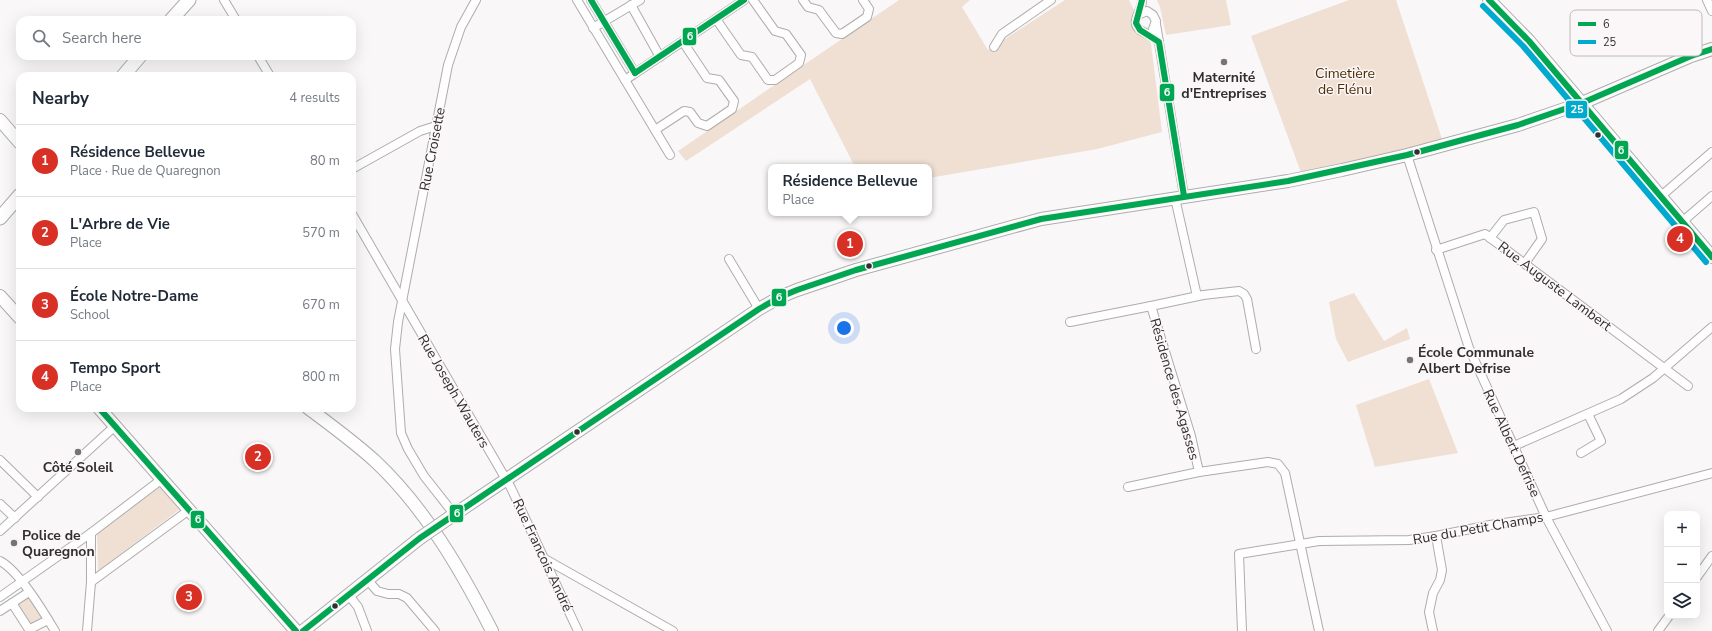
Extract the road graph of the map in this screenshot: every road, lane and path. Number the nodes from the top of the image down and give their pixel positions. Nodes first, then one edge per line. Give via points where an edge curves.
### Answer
1 (189, 0) edge
2 (224, 0) edge
3 (476, 0) edge
4 (577, 0) edge
5 (591, 0) edge
6 (640, 0) edge
7 (744, 0) edge
8 (753, 0) edge
9 (803, 0) edge
10 (863, 0) edge
11 (1050, 0) edge
12 (1143, 0) edge
13 (1489, 0) edge
14 (1707, 0) edge
15 (631, 5) junction
16 (1712, 11) edge
17 (1150, 12) junction
18 (1138, 15) junction
19 (175, 16) edge
20 (234, 16) edge
21 (716, 19) junction
22 (604, 21) junction
23 (1156, 24) junction
24 (593, 28) junction
25 (1145, 32) junction
26 (683, 42) junction
27 (1158, 42) junction
28 (994, 47) dead end
29 (1712, 50) edge
30 (1702, 53) edge
31 (1690, 56) edge
32 (660, 57) junction
33 (137, 60) edge
34 (260, 60) edge
35 (126, 72) edge
36 (268, 72) edge
37 (634, 73) junction
38 (625, 80) junction
39 (1582, 103) junction
40 (0, 120) edge
41 (436, 126) junction
42 (655, 130) junction
43 (16, 138) edge
44 (1712, 152) edge
45 (670, 155) dead end
46 (1406, 155) junction
47 (356, 167) edge
48 (1712, 196) edge
49 (1180, 197) junction
50 (1660, 197) junction
51 (16, 200) edge
52 (0, 218) edge
53 (356, 221) edge
54 (1682, 222) junction
55 (1490, 238) junction
56 (1436, 250) junction
57 (1712, 257) edge
58 (729, 259) dead end
59 (1525, 263) junction
60 (0, 296) edge
61 (1197, 296) junction
62 (402, 302) junction
63 (1150, 306) junction
64 (759, 309) junction
65 (16, 314) edge
66 (1070, 322) dead end
67 (1712, 326) edge
68 (1256, 349) dead end
69 (1665, 368) junction
70 (1688, 386) dead end
71 (103, 412) edge
72 (313, 412) edge
73 (1588, 414) junction
74 (115, 426) junction
75 (1514, 446) junction
76 (1581, 453) dead end
77 (0, 460) edge
78 (1198, 472) junction
79 (1712, 473) edge
80 (162, 479) junction
81 (506, 480) junction
82 (1128, 487) dead end
83 (38, 497) junction
84 (0, 504) edge
85 (189, 510) junction
86 (452, 516) junction
87 (1546, 517) junction
88 (15, 518) junction
89 (0, 531) edge
90 (91, 533) junction
91 (1436, 536) junction
92 (1300, 545) junction
93 (1712, 556) edge
94 (545, 559) junction
95 (0, 561) edge
96 (1700, 573) edge
97 (367, 579) junction
98 (23, 581) junction
99 (91, 582) junction
100 (29, 592) junction
101 (348, 594) junction
102 (0, 597) edge
103 (12, 603) junction
104 (0, 611) edge
105 (1667, 619) edge
106 (48, 620) junction
107 (55, 631) edge
108 (87, 631) edge
109 (296, 631) edge
110 (303, 631) edge
111 (367, 631) edge
112 (435, 631) edge
113 (492, 631) edge
114 (578, 631) edge
115 (673, 631) edge
116 (1242, 631) edge
117 (1319, 631) edge
118 (1433, 631) edge
119 (1607, 631) edge
120 (1658, 631) edge

1 - 19 main road
2 - 20 street
3 - 41 street, Rue Croisette via 461,28 448,65
4 - 24 street
5 - 22 street
6 - 15 street
7 - 21 street
8 - 21 street via 775,31 786,34 801,55 799,63 775,80 768,80 752,57 741,55
9 - 10 street via 808,7 819,10 836,33 842,34 867,17 869,9
11 - 28 street via 1002,34
12 - 17 street
12 - 18 street
13 - 39 street via 1529,41
14 - 16 street
15 - 22 street
15 - 32 street
17 - 18 street
17 - 23 street
18 - 25 street via 1136,24
21 - 26 street
22 - 24 street
22 - 37 street
23 - 25 street
23 - 27 street
24 - 38 street
25 - 27 street
26 - 32 street
26 - 42 street via 707,78 719,80 734,101 732,109 707,126 698,124 690,112 684,111
27 - 49 street
29 - 30 street
31 - 39 street
32 - 37 street
33 - 35 main road
34 - 36 street
37 - 38 street
38 - 42 street
39 - 46 street via 1518,125
39 - 50 street
40 - 43 street
41 - 47 street via 420,131
41 - 62 street, Rue Croisette
42 - 45 street
44 - 50 street
46 - 49 street via 1303,178
46 - 56 street, Rue Albert Defrise
48 - 54 street
49 - 61 street
49 - 64 street via 1041,219 957,241 827,280 780,297
50 - 54 street
51 - 52 main road
53 - 62 street, Rue Joseph Wauters
54 - 57 street
55 - 56 street, Rue Auguste Lambert via 1485,234
55 - 59 street, Rue Auguste Lambert
55 - 59 street via 1504,220 1534,212 1542,239
56 - 75 street, Rue Albert Defrise via 1469,348
58 - 64 street
59 - 69 street, Rue Auguste Lambert
60 - 65 street
61 - 63 street, Résidence des Agasses
61 - 68 street, Résidence des Agasses via 1233,291 1244,294
62 - 81 street, Rue Joseph Wauters
62 - 86 street, Rue Croisette via 395,349 401,433 424,476
63 - 66 street, Résidence des Agasses
63 - 78 street, Résidence des Agasses via 1191,436
64 - 81 street
67 - 69 street
69 - 70 street, Rue Auguste Lambert
69 - 73 street via 1621,399
71 - 74 street
72 - 113 street via 375,461 406,495 472,592
73 - 75 street
73 - 76 street via 1601,441
74 - 80 street
74 - 83 street
75 - 87 street, Rue Albert Defrise
77 - 83 street
78 - 82 street, Résidence des Agasses
78 - 92 street, Résidence des Agasses via 1268,462 1278,464 1285,473
79 - 87 street, Rue du Petit Champs
80 - 85 street
80 - 90 street
81 - 86 street
81 - 94 street, Rue Francois André
83 - 88 street
84 - 88 street
85 - 99 street
85 - 109 street
86 - 97 street, bridge
87 - 91 street, Rue du Petit Champs
87 - 119 street, Rue Albert Defrise
88 - 89 street
90 - 98 street
90 - 99 street
91 - 92 street, Rue du Petit Champs via 1409,540 1319,541
91 - 118 street via 1442,570 1429,612
92 - 116 street, Rue du Petit Champs via 1239,554
92 - 117 street
93 - 96 street
94 - 114 street, Rue Francois André
94 - 115 street
95 - 98 street via 9,566
97 - 101 street
97 - 112 street via 377,591 399,594 407,598
98 - 100 street
98 - 102 street
99 - 108 street
100 - 103 street
100 - 106 street
101 - 110 street
101 - 111 street via 358,606
103 - 104 street
103 - 106 street via 30,629
105 - 120 street
106 - 107 street

